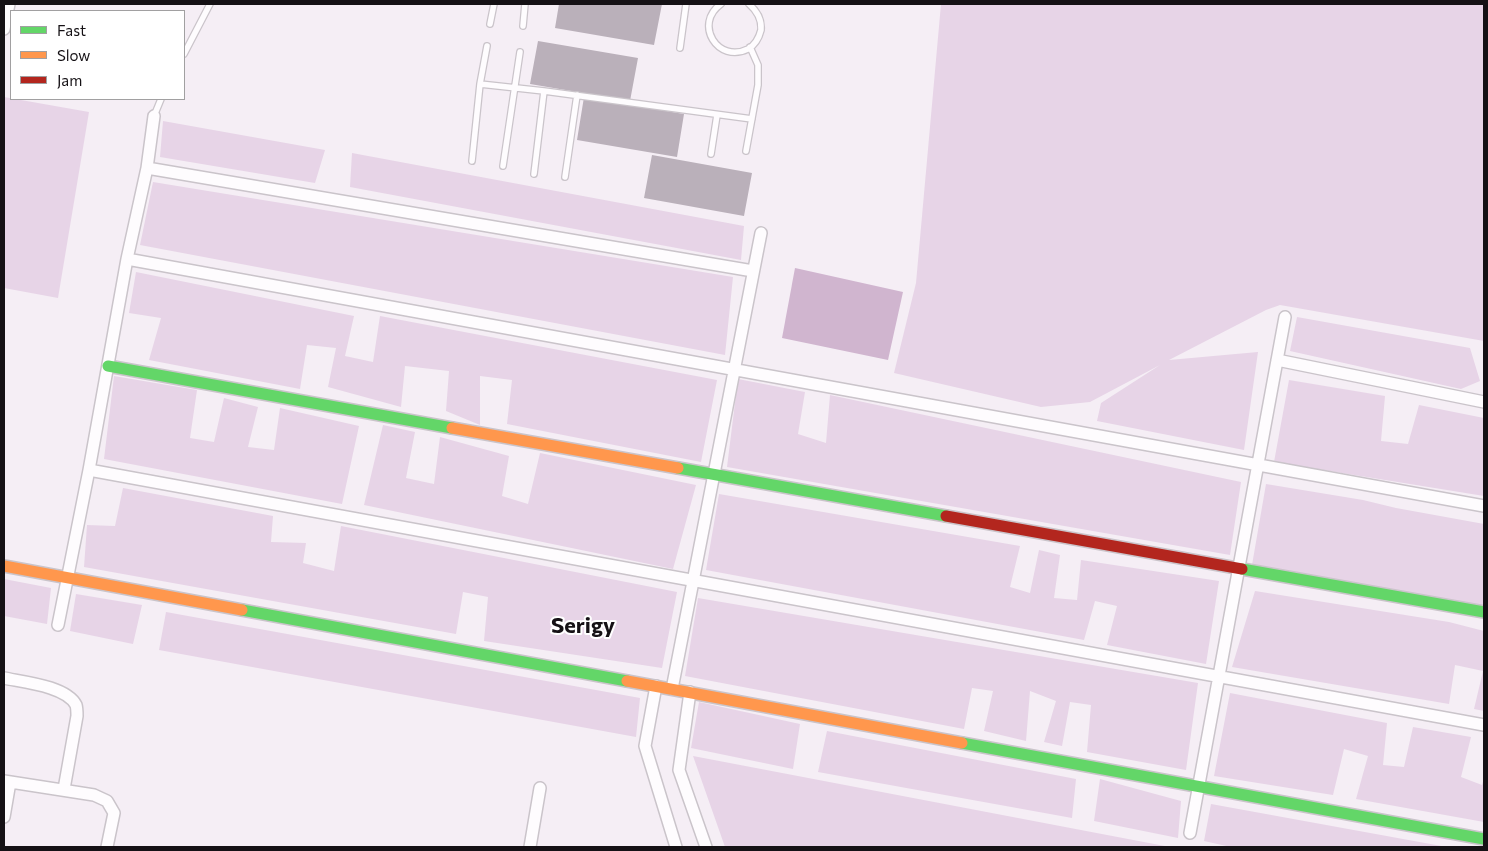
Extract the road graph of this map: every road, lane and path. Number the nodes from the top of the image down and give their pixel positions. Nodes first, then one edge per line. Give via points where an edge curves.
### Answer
1 (8, 4) edge
2 (210, 4) edge
3 (494, 4) edge
4 (525, 4) edge
5 (686, 4) edge
6 (749, 4) edge
7 (716, 5) edge
8 (490, 24) dead end
9 (523, 26) dead end
10 (4, 29) edge
11 (486, 46) dead end
12 (680, 48) dead end
13 (750, 48) junction
14 (185, 52) edge
15 (520, 52) dead end
16 (480, 84) junction
17 (514, 89) junction
18 (544, 91) junction
19 (577, 95) junction
20 (161, 100) edge
21 (717, 114) junction
22 (154, 116) joint
23 (752, 119) junction
24 (746, 151) dead end
25 (711, 154) dead end
26 (472, 161) dead end
27 (503, 166) dead end
28 (147, 168) junction
29 (534, 174) dead end
30 (565, 177) dead end
31 (761, 233) dead end
32 (127, 259) junction
33 (753, 271) junction
34 (1285, 317) dead end
35 (1277, 360) junction
36 (108, 366) junction
37 (734, 370) junction
38 (1484, 402) edge
39 (1258, 465) junction
40 (90, 470) junction
41 (714, 475) junction
42 (1484, 506) edge
43 (4, 566) edge
44 (1239, 569) junction
45 (68, 578) junction
46 (693, 580) junction
47 (1484, 612) edge
48 (58, 625) dead end
49 (1219, 676) junction
50 (4, 678) edge
51 (656, 686) junction
52 (672, 689) junction
53 (690, 692) junction
54 (1484, 725) edge
55 (7, 781) edge
56 (1199, 786) junction
57 (540, 788) dead end
58 (64, 790) junction
59 (4, 816) edge
60 (1190, 833) dead end
61 (1484, 839) edge
62 (108, 847) edge
63 (530, 847) edge
64 (676, 847) edge
65 (706, 847) edge

1 - 10 street
2 - 14 lane
3 - 8 lane
4 - 9 lane
5 - 12 lane
6 - 13 lane via 760,17 761,25 760,34
7 - 13 lane via 709,23 712,40 734,52
11 - 16 lane
13 - 23 lane via 758,65
15 - 17 lane
16 - 17 lane
16 - 26 lane
17 - 18 lane
17 - 27 lane
18 - 19 lane
18 - 29 lane
19 - 21 lane
19 - 30 lane
20 - 22 lane
21 - 23 lane
21 - 25 lane
22 - 28 street
23 - 24 lane
28 - 32 street
28 - 33 street
31 - 33 street
32 - 36 street
32 - 37 street
33 - 37 street
34 - 35 street
35 - 38 street
35 - 39 street
36 - 40 street
36 - 41 street
37 - 39 street
37 - 41 street
39 - 42 street
39 - 44 street
40 - 45 street
40 - 46 street
41 - 44 street
41 - 46 street
43 - 45 street
44 - 47 street
44 - 49 street
45 - 48 street
45 - 51 street
46 - 49 street
46 - 52 street
49 - 54 street
49 - 56 street
50 - 58 street via 59,691 76,705 77,716
51 - 52 street
51 - 64 street via 645,746
52 - 53 street
53 - 56 street
53 - 65 street via 679,770
55 - 58 street
55 - 59 street
56 - 60 street
56 - 61 street
57 - 63 street
58 - 62 street via 94,795 107,801 114,813

